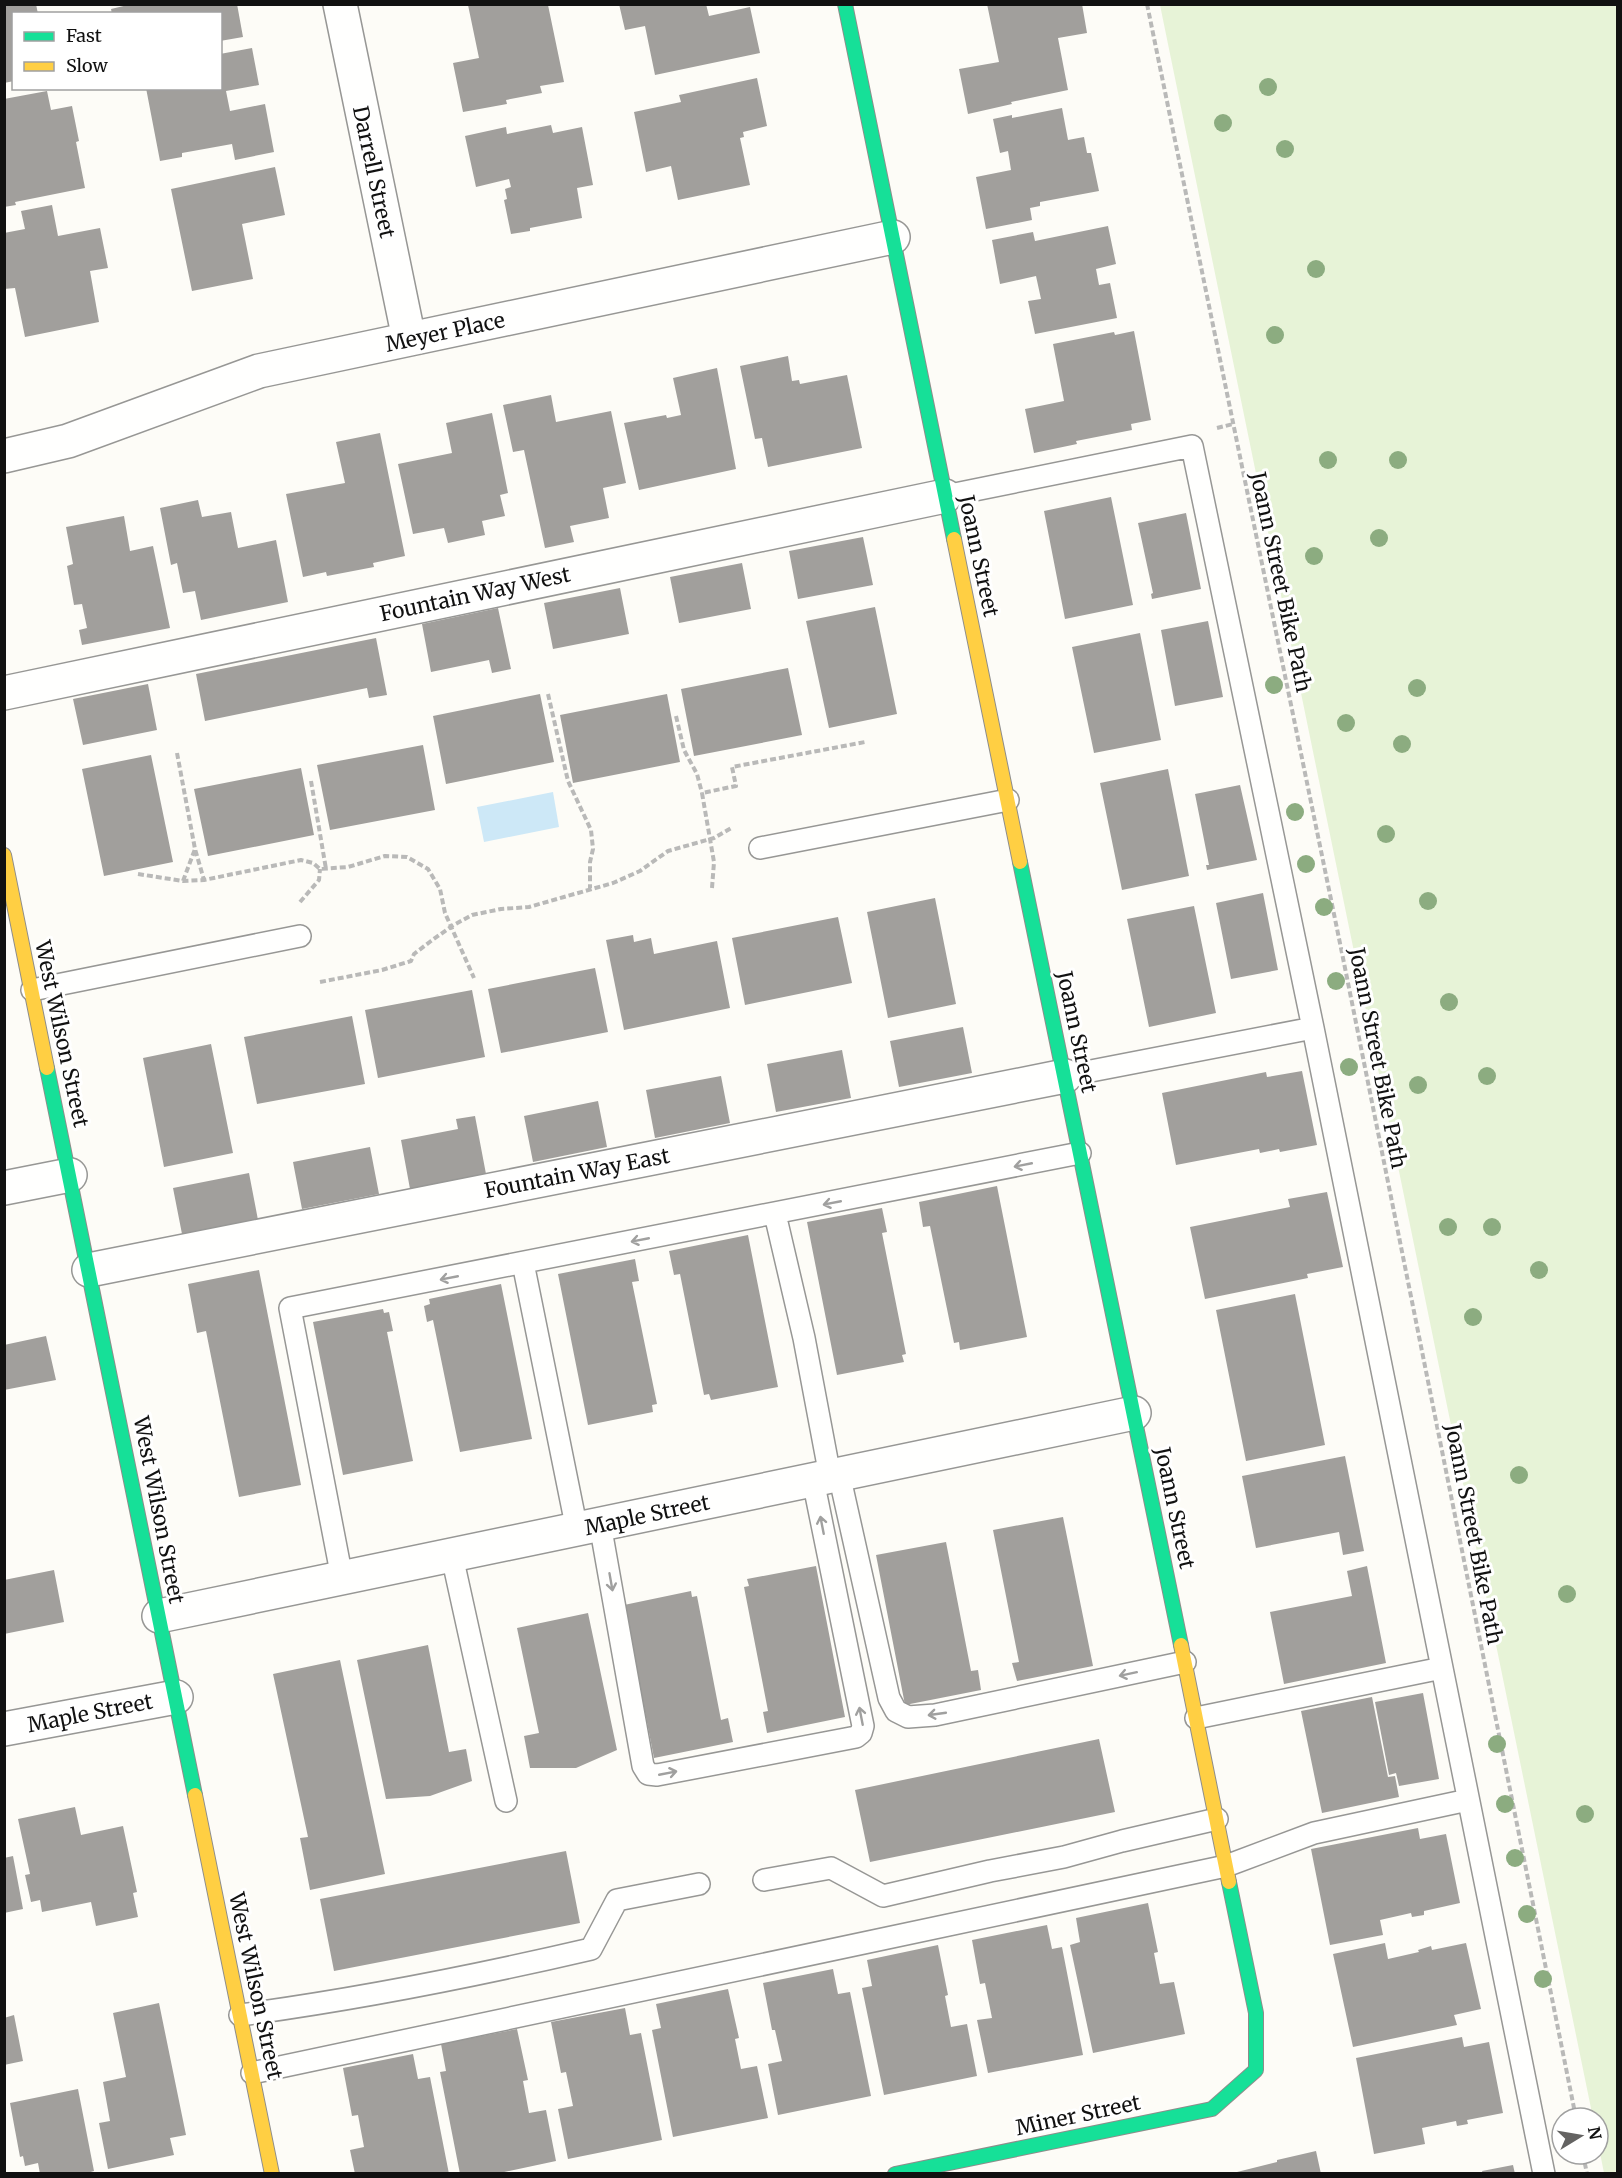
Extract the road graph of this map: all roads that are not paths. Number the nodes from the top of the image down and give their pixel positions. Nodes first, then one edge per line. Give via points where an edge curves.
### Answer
1 (340, 4) edge
2 (845, 4) edge
3 (893, 237) junction
4 (409, 339) junction
5 (4, 456) edge
6 (945, 496) junction
7 (4, 693) edge
8 (1008, 800) junction
9 (760, 848) dead end
10 (4, 855) edge
11 (7, 879) edge
12 (300, 936) dead end
13 (32, 990) junction
14 (1313, 1028) junction
15 (1065, 1076) junction
16 (1080, 1153) junction
17 (70, 1175) junction
18 (4, 1188) edge
19 (775, 1214) junction
20 (523, 1263) junction
21 (89, 1270) junction
22 (1134, 1413) junction
23 (827, 1477) junction
24 (588, 1527) junction
25 (452, 1556) junction
26 (342, 1578) junction
27 (159, 1616) junction
28 (1185, 1662) junction
29 (1442, 1668) junction
30 (176, 1697) junction
31 (1196, 1718) junction
32 (4, 1729) edge
33 (1468, 1800) junction
34 (506, 1801) dead end
35 (1217, 1819) junction
36 (1226, 1866) junction
37 (764, 1880) dead end
38 (699, 1884) dead end
39 (240, 2015) junction
40 (1256, 2070) joint
41 (252, 2073) junction
42 (272, 2174) edge
43 (895, 2174) edge
44 (1544, 2174) edge

1 - 4 street, Darrell Street
2 - 3 street, Joann Street
3 - 4 street, Meyer Place
3 - 6 street, Joann Street
4 - 5 street, Meyer Place via 259,371 68,441
6 - 7 street, Fountain Way West
6 - 8 street, Joann Street
6 - 14 lane via 1192,446
8 - 9 lane
8 - 15 street, Joann Street
10 - 11 street, West Wilson Street
11 - 13 street, West Wilson Street
12 - 13 lane
13 - 17 street, West Wilson Street
14 - 15 lane
14 - 29 lane
15 - 16 street, Joann Street
15 - 21 street, Fountain Way East
16 -> 19 lane
16 - 22 street, Joann Street
17 - 18 street
17 - 21 street, West Wilson Street
19 -> 20 lane
19 - 23 lane via 804,1338
20 - 24 lane
20 -> 26 lane via 290,1308
21 - 27 street, West Wilson Street
22 - 23 street, Maple Street
22 - 28 street, Joann Street
23 - 24 street, Maple Street
24 -> 23 lane via 648,1774 856,1737 863,1726
28 -> 23 lane via 935,1715 908,1716 896,1711 889,1698
24 - 25 street, Maple Street
25 - 26 street, Maple Street
25 - 34 lane
26 - 27 street, Maple Street
27 - 30 street, West Wilson Street
28 - 31 street, Joann Street
29 - 31 lane
29 - 33 lane
30 - 32 street, Maple Street
30 - 39 street, West Wilson Street
31 - 35 street, Joann Street
33 - 36 lane via 1314,1833
33 - 44 lane
35 - 36 street, Joann Street
35 - 37 lane via 883,1896 831,1868
36 - 40 street, Joann Street via 1256,2013
36 - 41 lane
38 - 39 lane via 617,1900 591,1949 467,1978
39 - 41 street, West Wilson Street
40 - 43 street, Miner Street via 1212,2109
41 - 42 street, West Wilson Street

